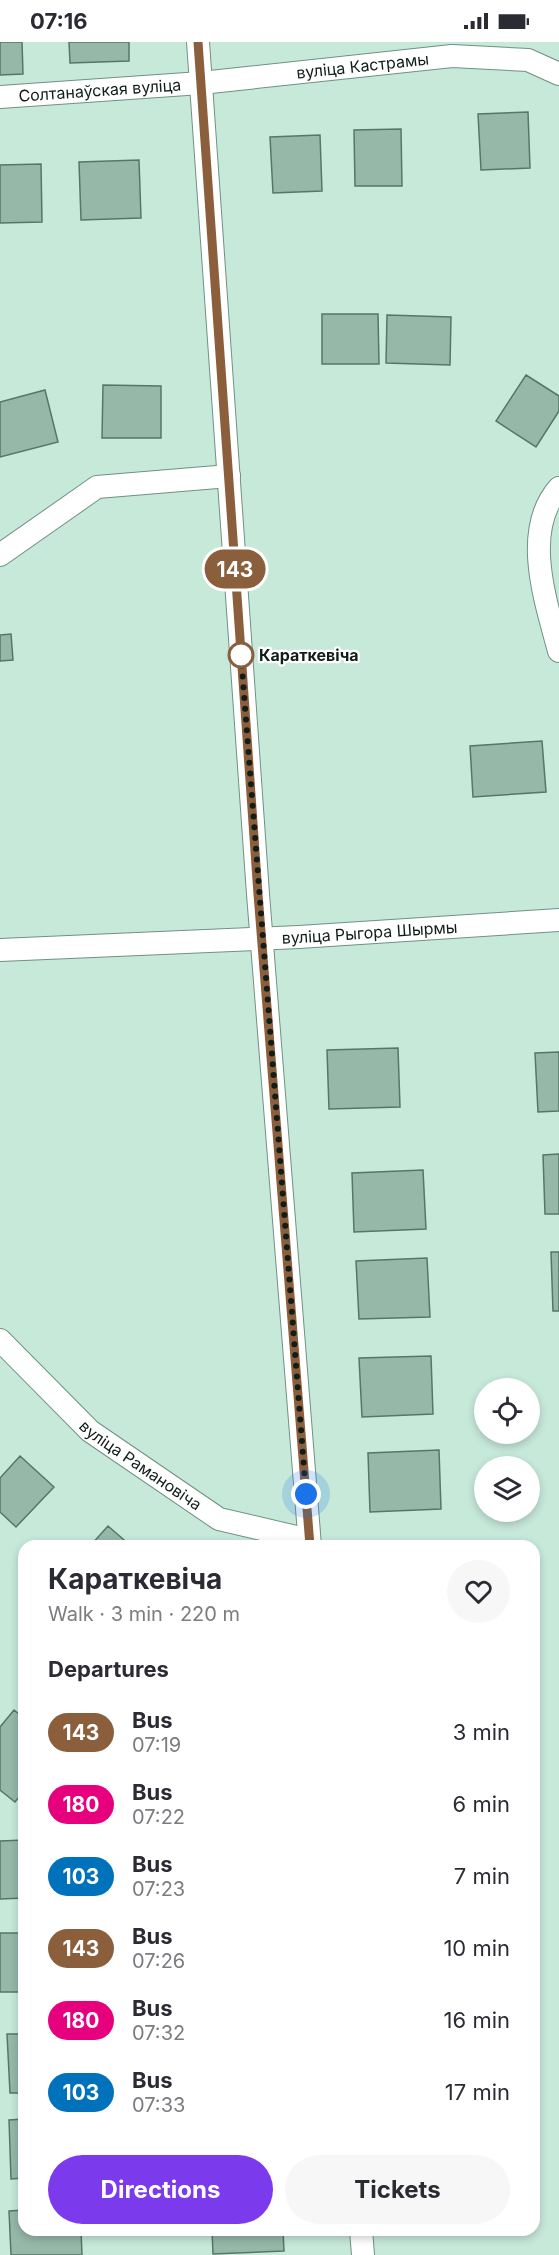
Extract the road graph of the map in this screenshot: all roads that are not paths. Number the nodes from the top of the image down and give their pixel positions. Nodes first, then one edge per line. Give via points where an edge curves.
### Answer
1 (198, 42) edge
2 (559, 74) edge
3 (201, 83) junction
4 (0, 97) edge
5 (229, 476) junction
6 (554, 493) edge
7 (0, 555) edge
8 (559, 651) edge
9 (559, 920) edge
10 (262, 938) junction
11 (0, 950) edge
12 (0, 1340) edge
13 (299, 1540) edge
14 (310, 1540) edge
15 (361, 2236) edge
16 (363, 2255) edge

1 - 3 street
2 - 3 street, вуліца Кастрамы via 528,60 452,56
3 - 4 street, Солтанаўская вуліца
3 - 5 street
5 - 7 street via 97,487
5 - 10 street
6 - 8 street via 538,542 543,592
9 - 10 street, вуліца Рыгора Шырмы
10 - 11 street, вуліца Рыгора Шырмы
10 - 14 street
12 - 13 street, вуліца Рамановіча via 90,1431 219,1519
15 - 16 street

